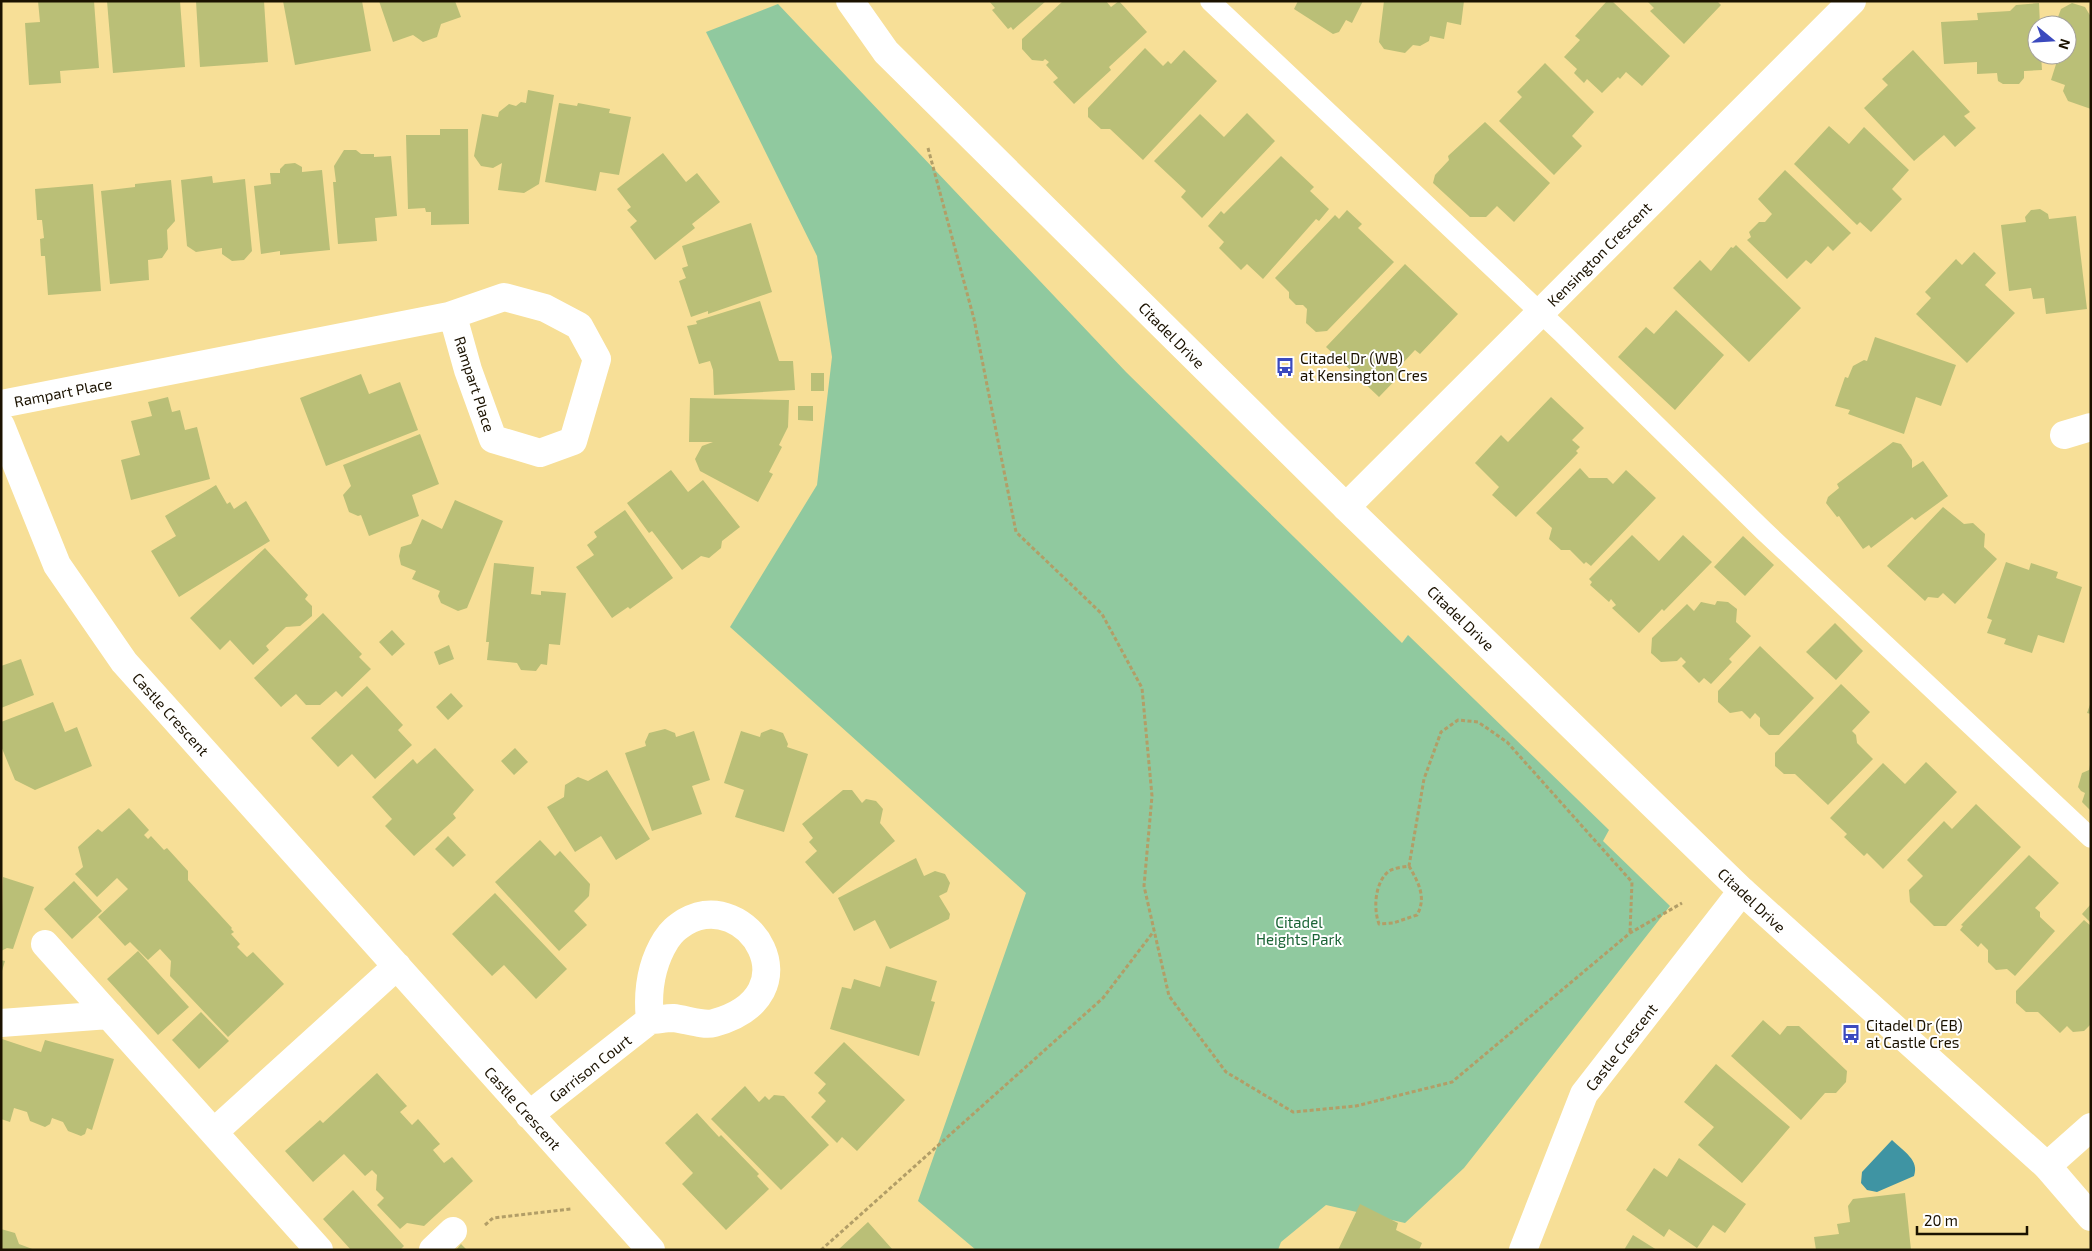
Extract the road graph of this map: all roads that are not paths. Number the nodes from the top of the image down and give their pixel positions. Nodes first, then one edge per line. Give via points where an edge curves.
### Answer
1 (850, 1) edge
2 (1210, 1) edge
3 (1852, 1) edge
4 (1540, 314) junction
5 (449, 316) junction
6 (1, 404) edge
7 (1, 426) edge
8 (2091, 427) edge
9 (2064, 435) dead end
10 (1346, 507) junction
11 (2091, 838) edge
12 (1742, 891) junction
13 (45, 944) dead end
14 (397, 966) junction
15 (109, 1015) junction
16 (650, 1020) junction
17 (1, 1023) edge
18 (529, 1115) junction
19 (2091, 1127) edge
20 (214, 1132) junction
21 (2047, 1166) junction
22 (2091, 1217) edge
23 (453, 1231) dead end
24 (319, 1250) edge
25 (433, 1250) edge
26 (651, 1250) edge
27 (1522, 1250) edge

1 - 10 street, Citadel Drive via 886,52
2 - 4 lane
3 - 4 street, Kensington Crescent
4 - 10 street, Kensington Crescent
4 - 11 lane via 1764,531
5 - 5 street, Rampart Place via 454,320 493,439 540,453 573,441 596,359 579,326 545,308 504,297
5 - 6 street, Rampart Place
7 - 14 street, Castle Crescent via 57,565 124,662
8 - 9 street
10 - 12 street, Citadel Drive
12 - 21 street, Citadel Drive
12 - 27 street, Castle Crescent via 1584,1094
13 - 15 street
14 - 18 street, Castle Crescent
14 - 20 street
15 - 17 street
15 - 20 street
16 - 16 street via 671,1018 713,1024 750,1007 764,989 768,965 760,946 743,926 724,916 704,915 672,930 659,951 649,983
16 - 18 street, Garrison Court
18 - 26 street, Castle Crescent
19 - 21 street
20 - 24 street
21 - 22 street, Citadel Drive
23 - 25 street

